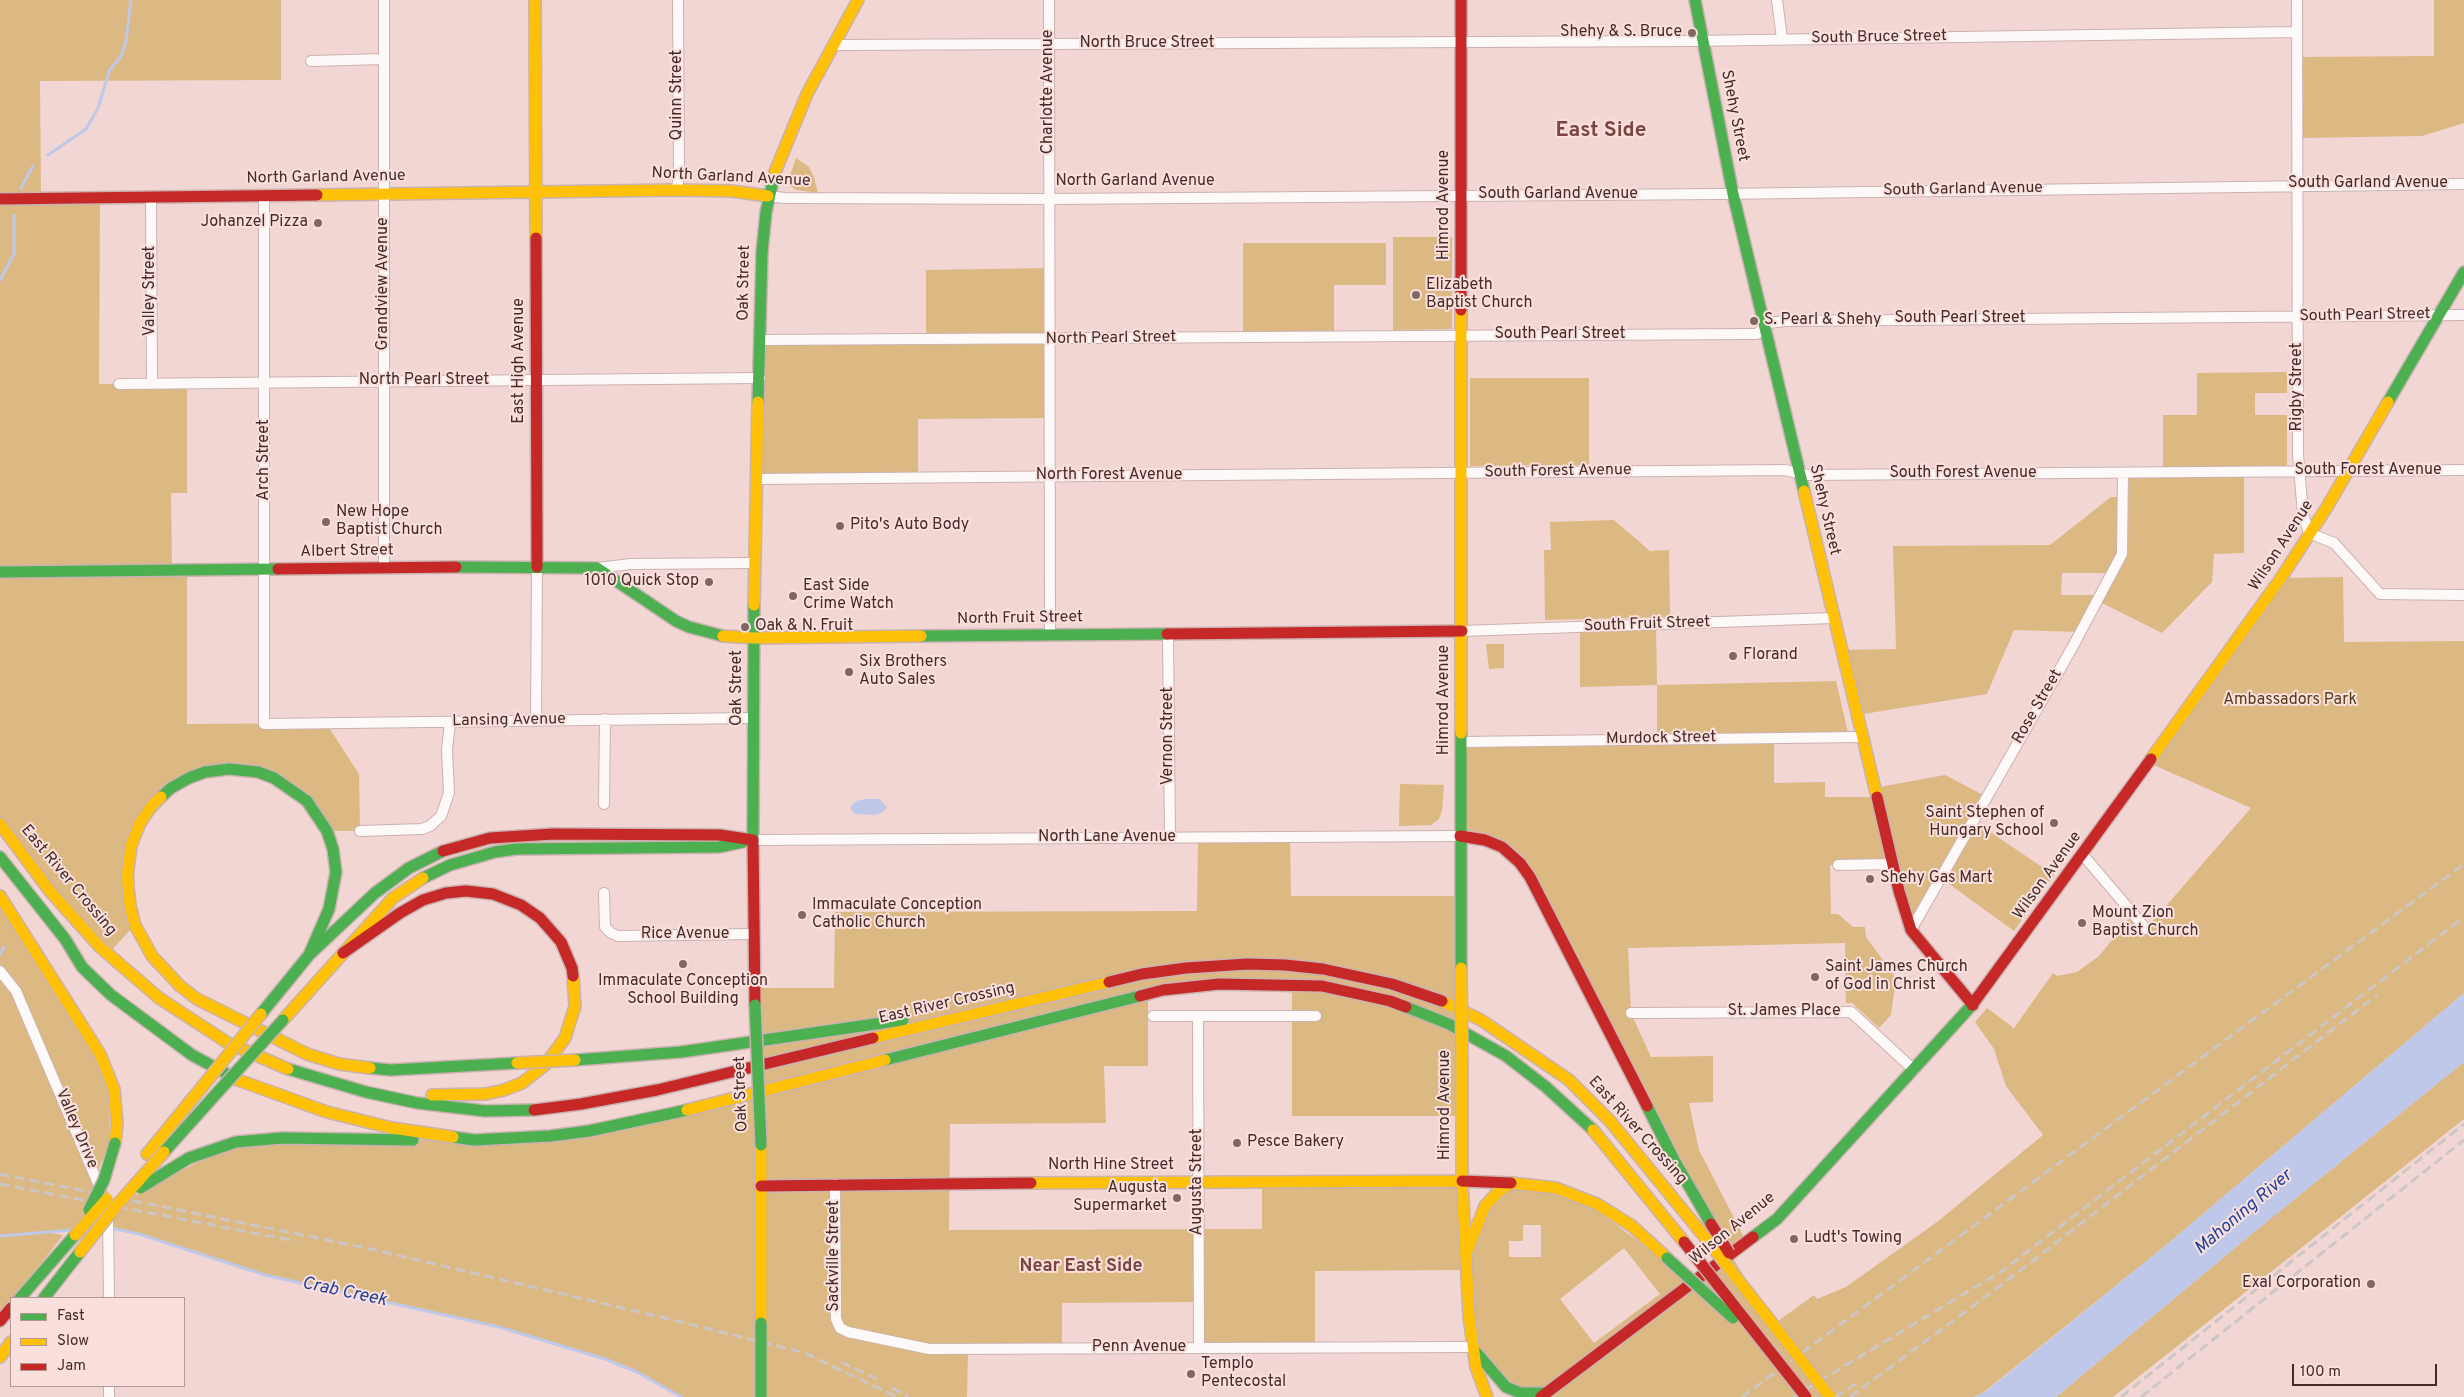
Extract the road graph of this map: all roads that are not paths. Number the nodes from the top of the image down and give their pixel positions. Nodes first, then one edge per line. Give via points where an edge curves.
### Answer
1 (384, 0) edge
2 (536, 0) edge
3 (678, 0) edge
4 (858, 0) edge
5 (1049, 0) edge
6 (1461, 0) edge
7 (1695, 0) edge
8 (1777, 0) edge
9 (2297, 0) edge
10 (2297, 32) junction
11 (1782, 39) junction
12 (1703, 41) junction
13 (1461, 42) junction
14 (1049, 44) junction
15 (834, 45) junction
16 (383, 59) junction
17 (311, 61) dead end
18 (2464, 184) edge
19 (2298, 185) junction
20 (677, 190) junction
21 (536, 192) junction
22 (384, 194) junction
23 (1733, 194) junction
24 (264, 196) junction
25 (768, 196) junction
26 (1461, 196) junction
27 (151, 198) junction
28 (0, 199) edge
29 (1049, 199) junction
30 (2464, 272) edge
31 (2439, 315) junction
32 (2464, 315) edge
33 (2298, 317) junction
34 (1764, 327) junction
35 (1461, 336) junction
36 (1049, 339) junction
37 (760, 340) junction
38 (760, 378) junction
39 (536, 380) junction
40 (384, 382) junction
41 (265, 383) junction
42 (119, 384) dead end
43 (152, 384) junction
44 (2464, 470) edge
45 (2299, 471) junction
46 (2348, 471) junction
47 (1799, 472) junction
48 (1462, 473) junction
49 (2123, 473) junction
50 (1050, 477) junction
51 (756, 479) junction
52 (2309, 532) junction
53 (754, 563) junction
54 (537, 567) junction
55 (384, 568) junction
56 (598, 568) junction
57 (265, 569) junction
58 (0, 572) edge
59 (2464, 595) edge
60 (1833, 618) junction
61 (1462, 632) junction
62 (1168, 634) junction
63 (1050, 635) junction
64 (754, 638) junction
65 (754, 718) junction
66 (605, 719) junction
67 (536, 721) junction
68 (450, 722) junction
69 (264, 724) joint
70 (1862, 737) junction
71 (1461, 742) junction
72 (604, 804) dead end
73 (0, 824) edge
74 (360, 831) dead end
75 (1460, 836) junction
76 (1170, 837) junction
77 (753, 840) junction
78 (2084, 855) junction
79 (0, 857) edge
80 (1892, 864) junction
81 (1838, 865) dead end
82 (604, 893) dead end
83 (0, 896) edge
84 (2146, 929) dead end
85 (1911, 930) junction
86 (752, 934) junction
87 (343, 953) junction
88 (309, 955) junction
89 (0, 971) edge
90 (1035, 1000) junction
91 (1973, 1005) junction
92 (1631, 1013) dead end
93 (1153, 1016) dead end
94 (1198, 1016) junction
95 (1316, 1016) dead end
96 (1914, 1070) junction
97 (337, 1085) junction
98 (474, 1140) junction
99 (1462, 1181) junction
100 (1198, 1182) junction
101 (1511, 1183) junction
102 (835, 1184) junction
103 (761, 1186) junction
104 (117, 1204) junction
105 (75, 1235) junction
106 (1466, 1254) junction
107 (21, 1297) edge
108 (45, 1297) edge
109 (109, 1297) edge
110 (10, 1309) edge
111 (0, 1322) edge
112 (1771, 1322) junction
113 (840, 1328) joint
114 (10, 1343) edge
115 (1471, 1346) junction
116 (1199, 1348) junction
117 (1774, 1356) junction
118 (0, 1357) edge
119 (1543, 1396) edge
120 (761, 1397) edge
121 (1487, 1397) edge
122 (1806, 1397) edge
123 (1830, 1397) edge

1 - 16 street, Grandview Avenue
2 - 21 main road, East High Avenue
3 - 20 street, Quinn Street
4 - 15 main road, Oak Street
5 - 14 street, Charlotte Avenue
6 - 13 main road, Himrod Avenue
7 - 12 main road, Shehy Street
8 - 11 street
9 - 10 street, Rigby Street
10 - 11 street, South Bruce Street
10 - 19 street, Rigby Street
11 - 12 street, South Bruce Street
12 - 13 street, South Bruce Street
12 - 23 main road, Shehy Street
13 - 14 street, North Bruce Street
13 - 26 main road, Himrod Avenue
14 - 15 street, North Bruce Street
14 - 29 street, Charlotte Avenue
15 - 25 main road, Oak Street via 807,94 780,157
16 - 17 street
16 - 22 street, Grandview Avenue
18 - 19 street, South Garland Avenue
19 - 23 street, South Garland Avenue
19 - 33 street, Rigby Street
20 - 21 main road, North Garland Avenue
20 - 25 main road, North Garland Avenue via 731,191
21 - 22 main road, North Garland Avenue
21 - 39 main road, East High Avenue
22 - 24 main road, North Garland Avenue
22 - 40 street, Grandview Avenue
23 - 26 street, South Garland Avenue
23 - 34 main road, Shehy Street
24 - 27 main road, North Garland Avenue
24 - 41 street, Arch Street
25 - 29 street, North Garland Avenue
25 - 37 main road, Oak Street via 762,252
26 - 29 street, North Garland Avenue
26 - 35 main road, Himrod Avenue
27 - 28 main road, North Garland Avenue
27 - 43 street, Valley Street
29 - 36 street, Charlotte Avenue
30 - 31 main road, Wilson Avenue
31 - 32 street, South Pearl Street
31 - 33 street, South Pearl Street
31 - 46 main road, Wilson Avenue
33 - 34 street, South Pearl Street via 1786,321 1772,322
33 - 45 street, Rigby Street
34 - 35 street, South Pearl Street via 1753,334
34 - 47 main road, Shehy Street
35 - 36 street, North Pearl Street
35 - 48 main road, Himrod Avenue
36 - 37 street, North Pearl Street
36 - 50 street, Charlotte Avenue
37 - 38 main road, Oak Street
38 - 39 street, North Pearl Street
38 - 51 main road, Oak Street
39 - 40 street, North Pearl Street
39 - 54 main road, East High Avenue
40 - 41 street, North Pearl Street
40 - 55 street, Grandview Avenue
41 - 43 street, North Pearl Street
41 - 57 street, Arch Street
42 - 43 street, North Pearl Street
44 - 46 street, South Forest Avenue
45 - 46 street, South Forest Avenue
45 - 49 street, South Forest Avenue
45 - 52 street, Rigby Street via 2301,508
46 - 52 main road, Wilson Avenue
47 - 48 street, South Forest Avenue
47 - 49 street, South Forest Avenue via 1807,475
47 - 60 main road, Shehy Street
48 - 50 street, North Forest Avenue
48 - 61 main road, Himrod Avenue
49 - 85 street, Rose Street via 2122,554
50 - 51 street, North Forest Avenue
50 - 63 street, Charlotte Avenue
51 - 53 main road, Oak Street
52 - 59 street via 2334,543 2382,595
52 - 78 main road, Wilson Avenue via 2282,578
53 - 56 street, Albert Street via 631,564
53 - 64 main road, Oak Street
54 - 55 main road, Albert Street
54 - 56 main road, Albert Street
54 - 67 street, East High Avenue
55 - 57 main road, Albert Street
56 - 64 main road, North Fruit Street via 689,627 724,636
57 - 58 main road, Albert Street
57 - 69 street, Arch Street
60 - 61 street, South Fruit Street
60 - 70 main road, Shehy Street
61 - 62 main road, North Fruit Street
61 - 71 main road, Himrod Avenue
62 - 63 main road, North Fruit Street
62 - 76 street, Vernon Street
63 - 64 main road, North Fruit Street
64 - 65 main road, Oak Street
65 - 66 street, Lansing Avenue
65 - 77 main road, Oak Street
66 - 67 street, Lansing Avenue
66 - 72 street
67 - 68 street, Lansing Avenue
68 - 69 street, Lansing Avenue
68 - 74 street via 448,802 436,822 414,830
70 - 71 street, Murdock Street
70 - 80 main road, Shehy Street
71 - 75 main road, Himrod Avenue
73 - 97 main road, East River Crossing via 55,897 100,947 159,998 228,1043 293,1071
75 - 76 street, North Lane Avenue
75 - 99 main road, Himrod Avenue, bridge
75 - 112 main road, bridge via 1502,847 1530,877 1679,1168
76 - 77 street, North Lane Avenue
77 - 86 main road, Oak Street
77 - 87 main road via 719,847 516,849 464,860 426,876 392,898
77 - 88 main road via 720,835 553,834 473,841 429,857 392,880
78 - 84 street
78 - 91 main road, Wilson Avenue
79 - 98 main road, East River Crossing via 65,939 82,967 140,1018 192,1055 248,1085 327,1112 392,1128
80 - 81 street
80 - 85 main road, Shehy Street
82 - 86 street, Rice Avenue via 606,926 618,936
83 - 105 main road, bridge via 100,1054 114,1089 115,1143 104,1180
85 - 91 main road, Shehy Street
86 - 103 main road, Oak Street, bridge
87 - 97 main road via 423,900 466,891 493,894 528,909 550,927 561,942 572,968 575,1006 564,1038 545,1065 522,1083 504,1090 486,1094 416,1095
87 - 104 main road, bridge
88 - 90 main road, bridge via 332,901 336,872 327,831 307,801 274,778 258,772 229,769 189,778 171,788 152,805 131,846 127,876 135,925 152,956 197,999 307,1054 339,1064 391,1070 680,1052
88 - 105 main road, bridge via 147,1154
89 - 109 street, Valley Drive via 10,982 34,1032 96,1175 109,1220
90 - 97 main road, East River Crossing via 657,1090 550,1108 485,1111 417,1103
90 - 112 main road, East River Crossing, bridge via 1142,974 1247,964 1323,969 1431,996 1481,1020 1569,1080 1610,1121 1671,1194
91 - 96 main road, Wilson Avenue
92 - 96 street, St. James Place via 1851,1012
93 - 94 street
94 - 95 street
94 - 100 street, Augusta Street
96 - 119 main road, Wilson Avenue via 1777,1219
98 - 104 main road, bridge via 282,1138 236,1142 189,1158
98 - 117 main road, East River Crossing, bridge via 550,1136 617,1126 1163,990 1219,984 1322,986 1390,1001 1450,1024 1506,1056 1546,1087 1587,1122
99 - 100 main road, North Hine Street
99 - 101 main road, North Hine Street
99 - 106 main road, Himrod Avenue
100 - 102 main road, North Hine Street
100 - 116 street, Augusta Street
101 - 106 main road via 1485,1206
101 - 117 main road, North Hine Street, bridge via 1556,1188 1597,1204 1632,1226
102 - 103 main road, North Hine Street
102 - 113 street, Sackville Street via 836,1319
103 - 120 main road, Oak Street, bridge
104 - 108 main road, bridge
105 - 107 main road
106 - 115 main road, Himrod Avenue
110 - 111 main road
112 - 123 main road, East River Crossing, bridge
113 - 116 street, Penn Avenue via 888,1342 930,1349
114 - 118 main road
115 - 116 street, Penn Avenue
115 - 119 main road via 1506,1387 1520,1393
115 - 121 main road, Himrod Avenue
117 - 122 main road, East River Crossing, bridge

